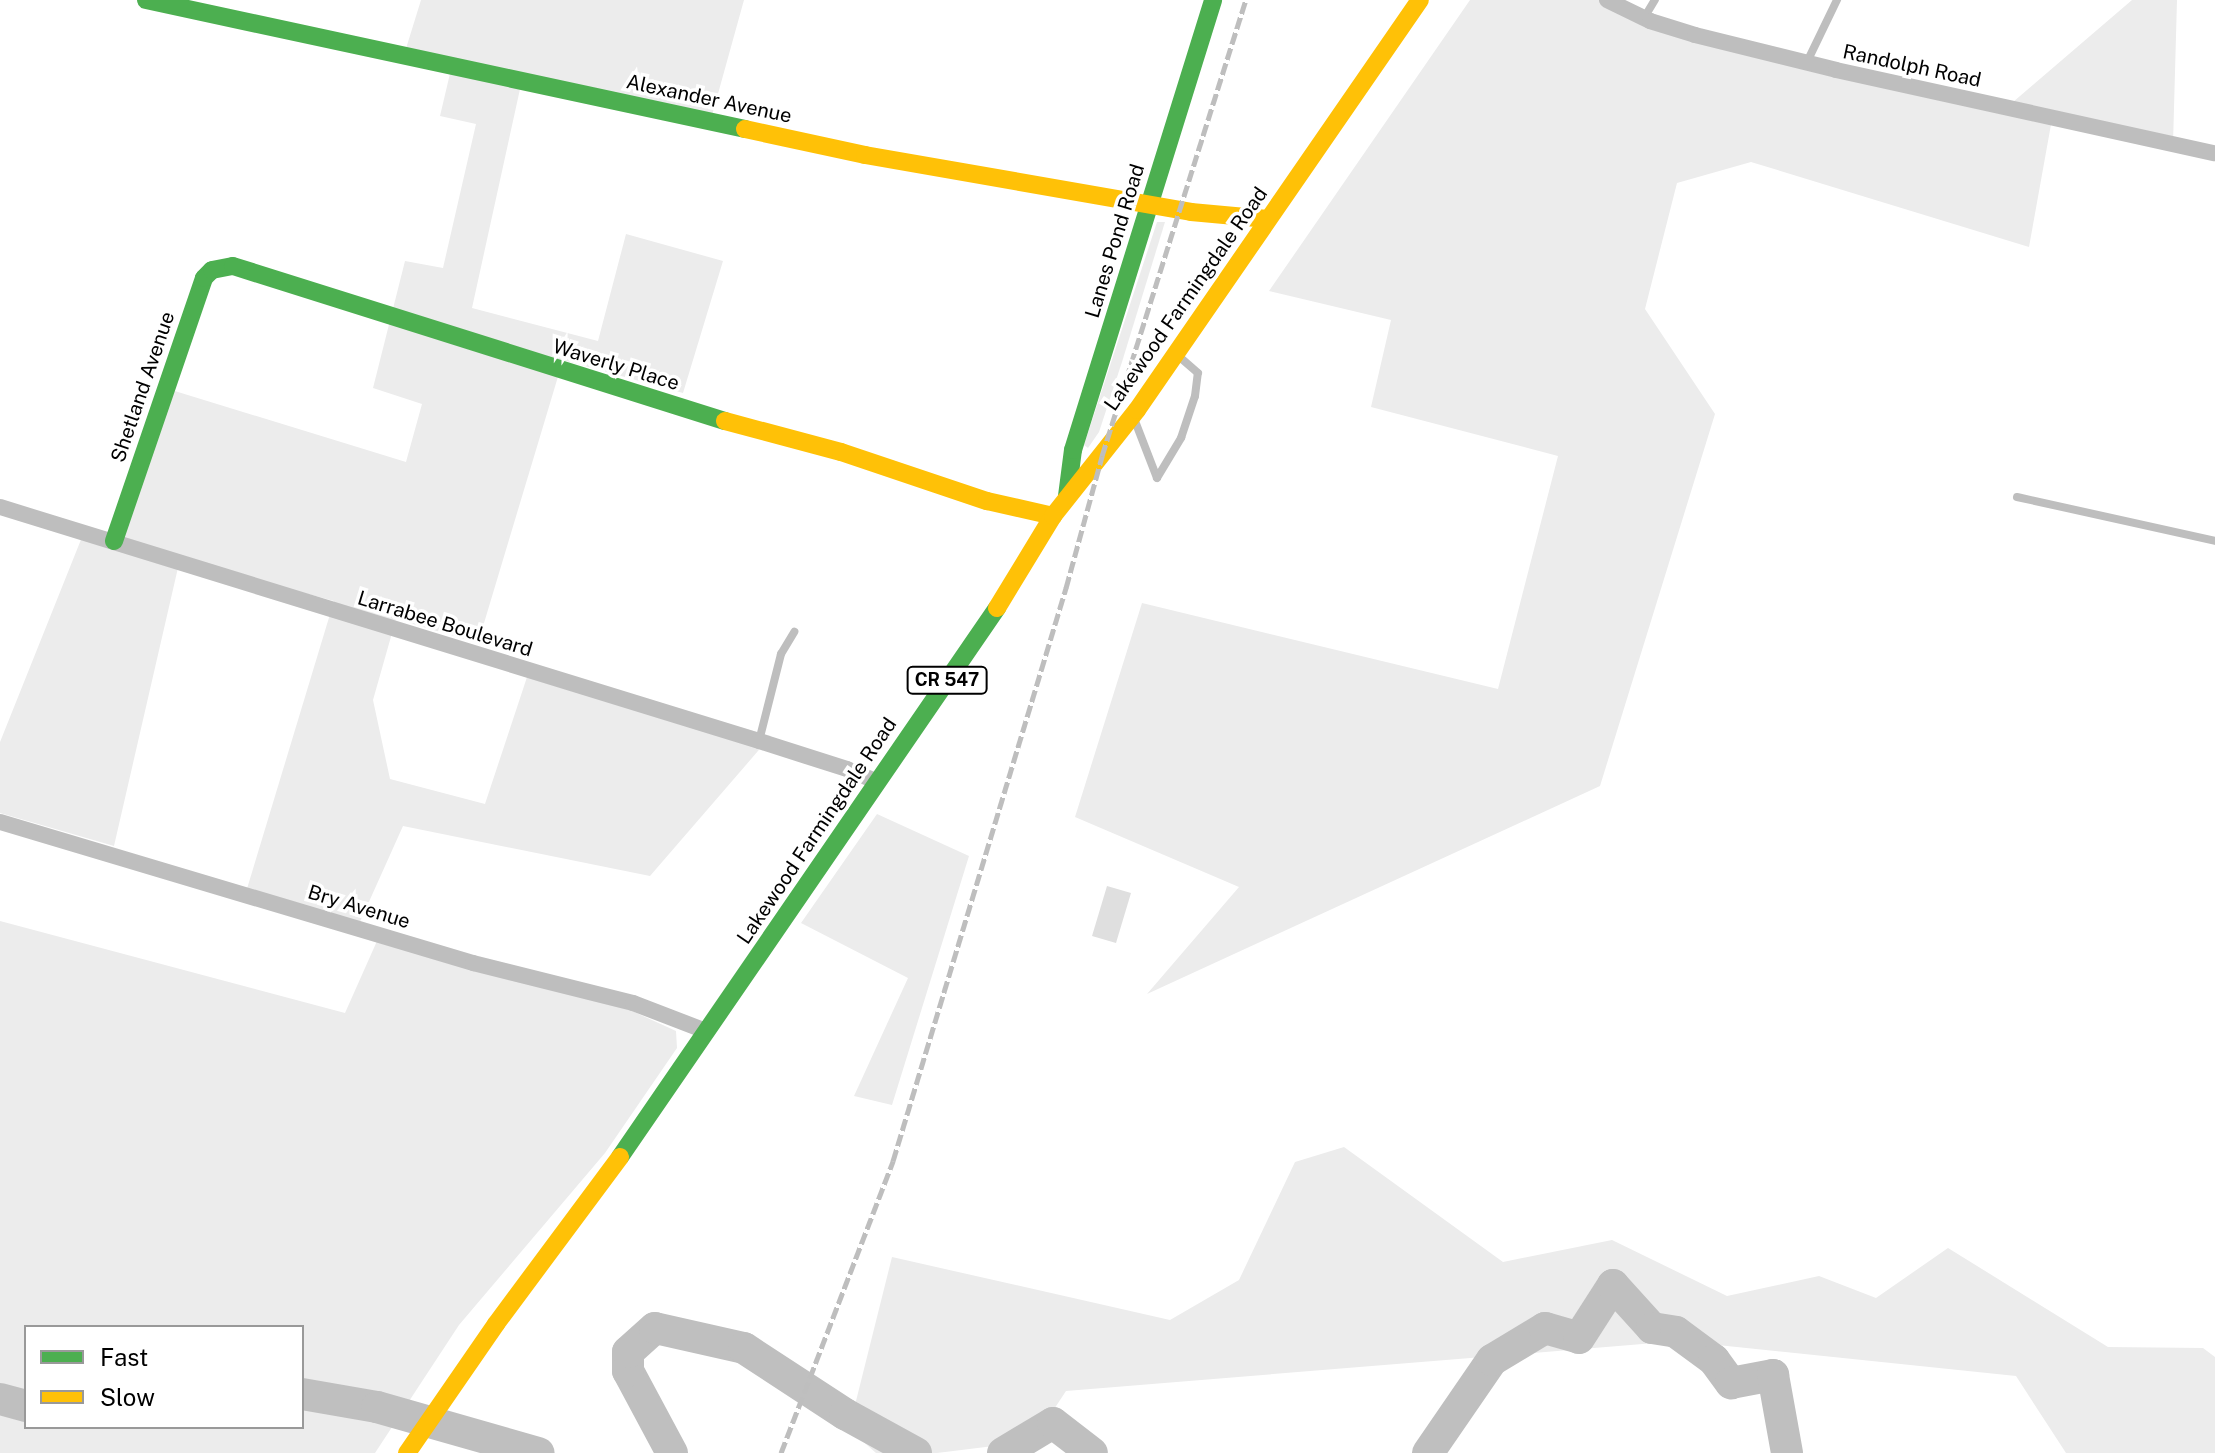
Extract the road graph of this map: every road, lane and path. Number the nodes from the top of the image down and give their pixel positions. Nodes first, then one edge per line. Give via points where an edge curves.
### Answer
1 (146, 0) edge
2 (1213, 0) edge
3 (1420, 0) edge
4 (1607, 0) edge
5 (1655, 0) edge
6 (1837, 0) edge
7 (1644, 18) junction
8 (1806, 63) junction
9 (2215, 153) edge
10 (1150, 204) junction
11 (1268, 219) junction
12 (233, 266) joint
13 (1176, 354) junction
14 (1133, 415) junction
15 (1067, 496) junction
16 (2017, 497) dead end
17 (0, 507) edge
18 (1053, 516) junction
19 (114, 541) junction
20 (2215, 541) edge
21 (794, 632) dead end
22 (759, 741) junction
23 (877, 782) junction
24 (0, 822) edge
25 (706, 1031) junction
26 (407, 1453) edge

1 - 10 street, Alexander Avenue via 865,155
2 - 10 street, Lanes Pond Road
3 - 11 street, Lakewood Farmingdale Road / CR 547
4 - 7 street, Randolph Road
5 - 7 lane
6 - 8 lane
7 - 8 street, Randolph Road
8 - 9 street, Randolph Road
10 - 11 street, Alexander Avenue
10 - 15 street, Lanes Pond Road via 1073,450
11 - 13 street, Lakewood Farmingdale Road / CR 547
12 - 18 street, Waverly Place via 578,377 841,452 987,501
12 - 19 street, Shetland Avenue via 212,270 204,278
13 - 14 street, Lakewood Farmingdale Road / CR 547
13 - 14 lane via 1198,373 1195,396 1181,438 1157,478
14 - 15 street, Lakewood Farmingdale Road / CR 547
15 - 18 street, Lakewood Farmingdale Road / CR 547
16 - 20 lane
17 - 19 street, Larrabee Boulevard
18 - 23 street, Lakewood Farmingdale Road / CR 547 via 1005,596
19 - 22 street, Larrabee Boulevard
21 - 22 lane via 781,654
22 - 23 street, Larrabee Boulevard
23 - 25 street, Lakewood Farmingdale Road / CR 547
24 - 25 street, Bry Avenue via 473,963 633,1003
25 - 26 street, Lakewood Farmingdale Road / CR 547

